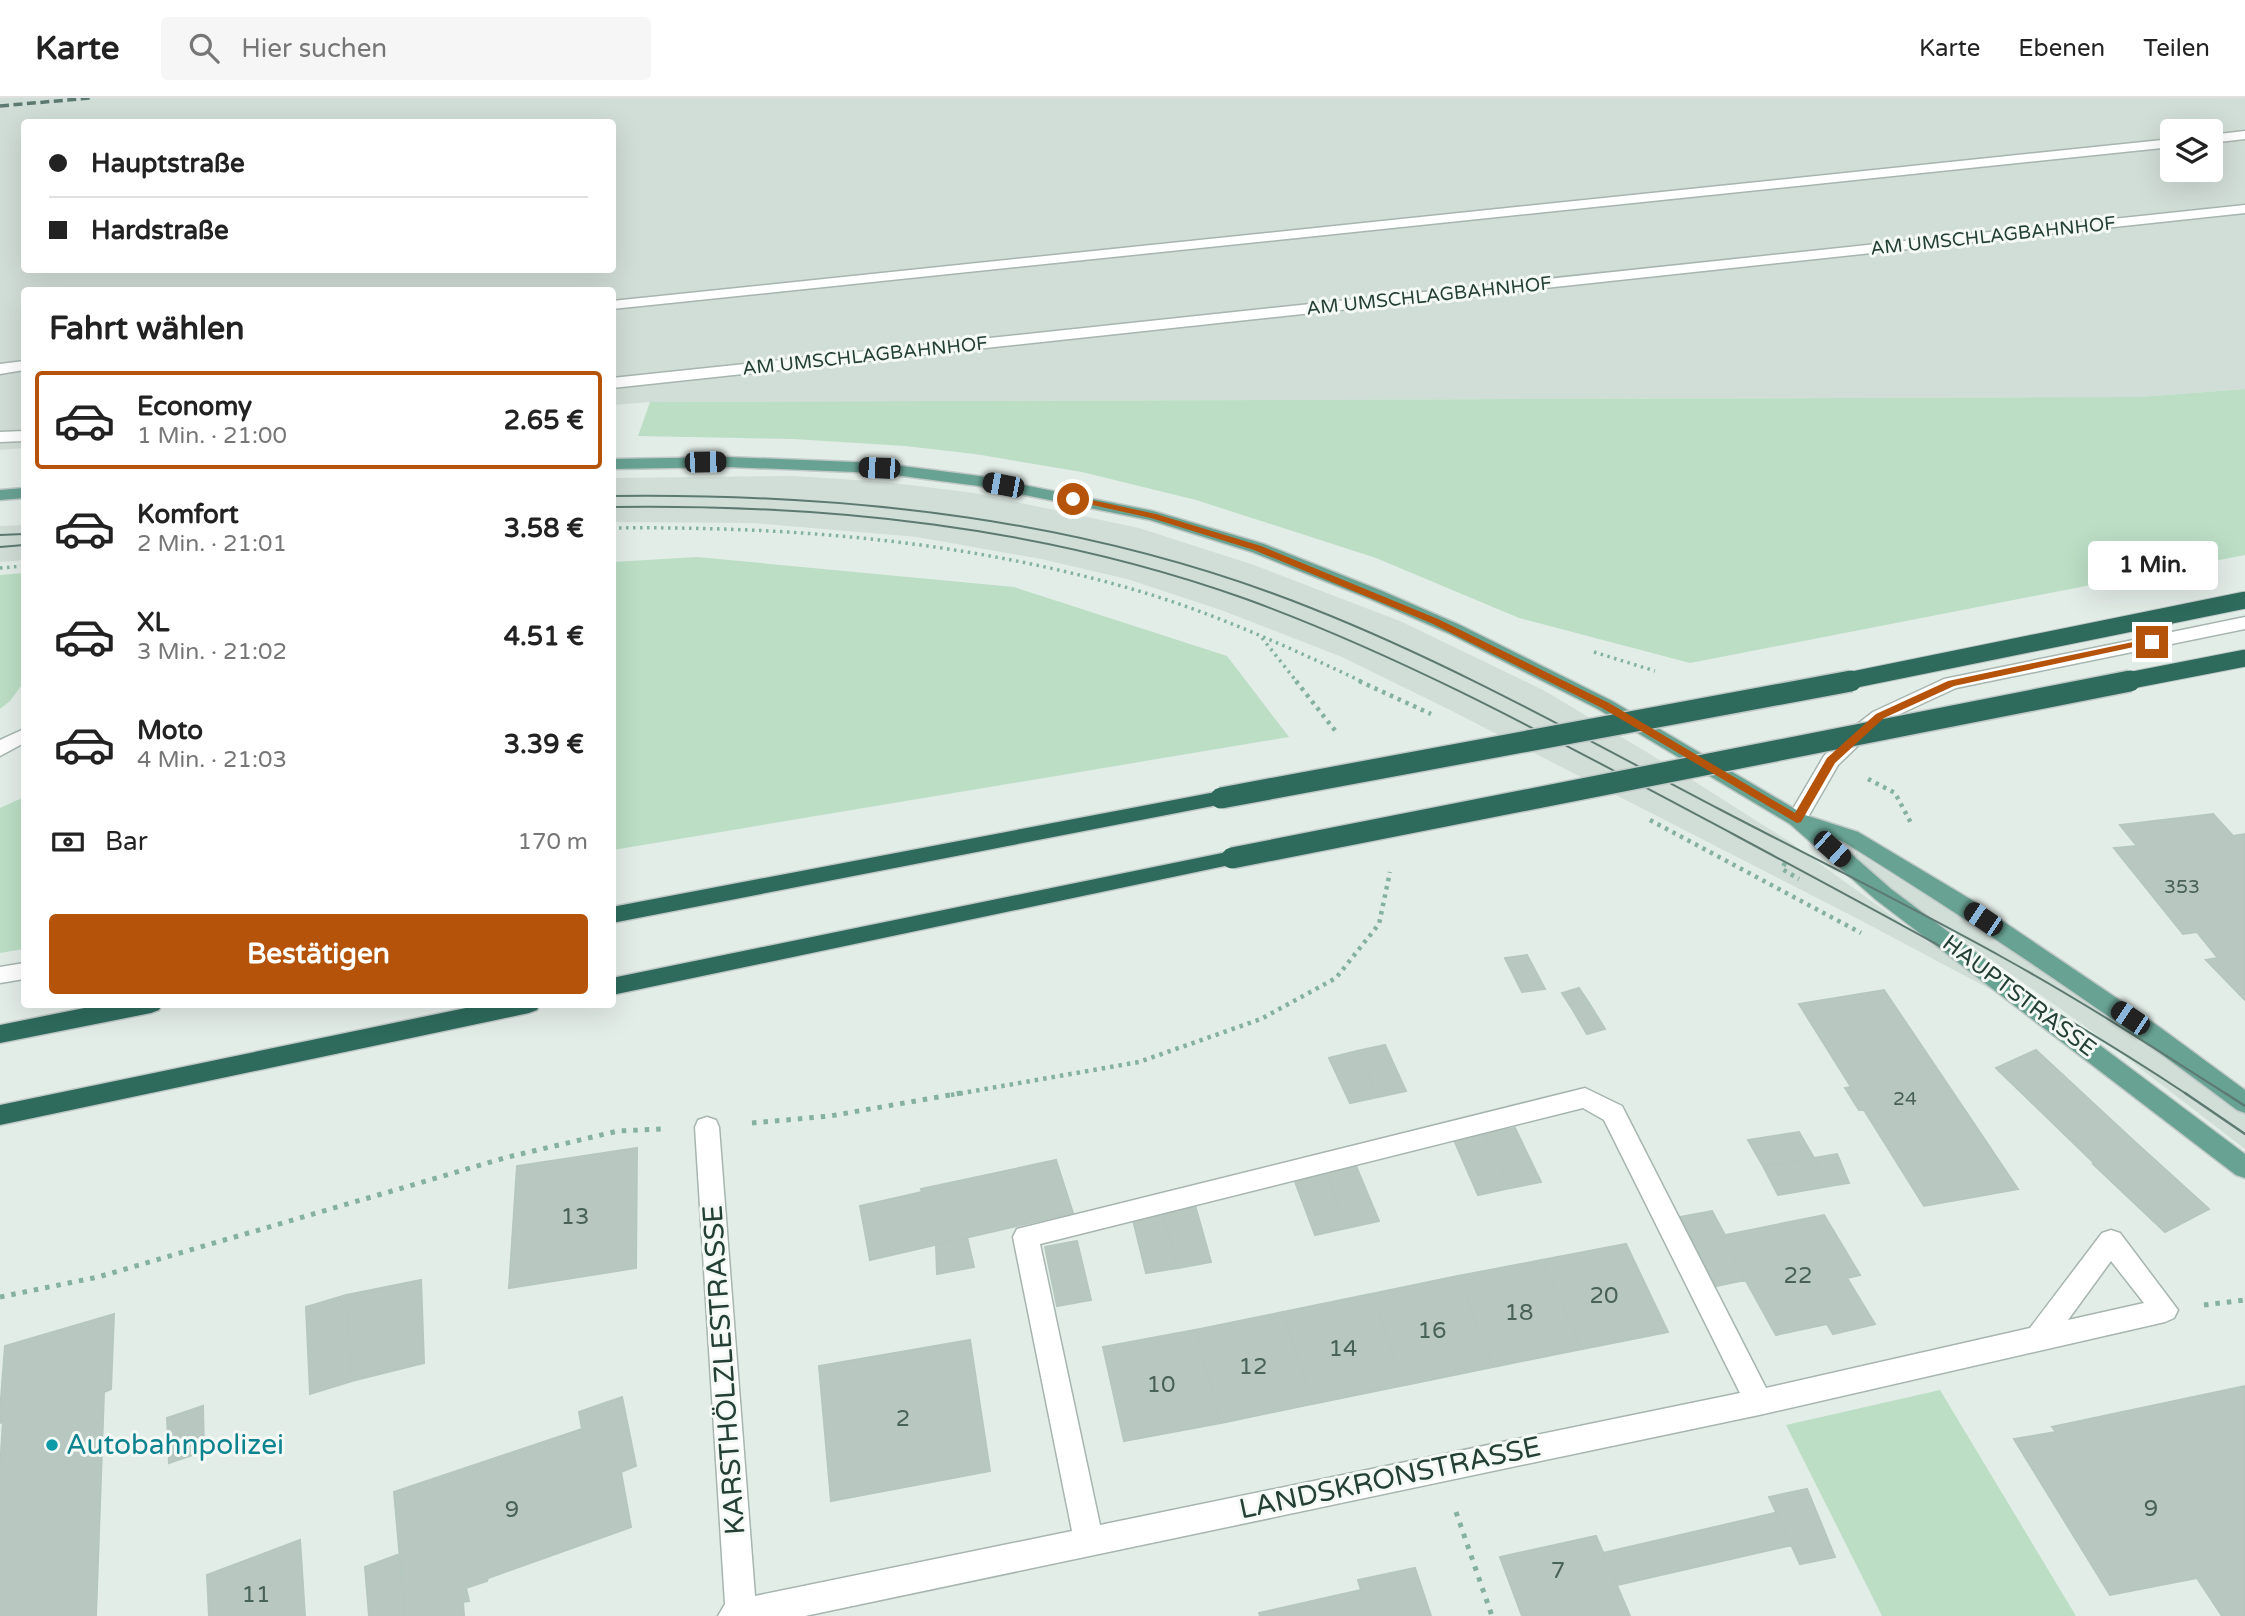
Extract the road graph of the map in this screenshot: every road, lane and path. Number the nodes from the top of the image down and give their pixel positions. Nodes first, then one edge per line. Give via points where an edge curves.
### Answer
1 (2245, 135) edge
2 (2223, 138) edge
3 (2160, 144) edge
4 (2245, 209) edge
5 (616, 305) edge
6 (21, 366) edge
7 (0, 369) edge
8 (616, 383) edge
9 (21, 436) edge
10 (0, 438) edge
11 (616, 464) edge
12 (21, 493) edge
13 (0, 495) edge
14 (616, 528) edge
15 (21, 566) edge
16 (0, 568) edge
17 (2245, 600) edge
18 (2245, 623) edge
19 (1260, 636) junction
20 (2245, 658) edge
21 (1438, 718) dead end
22 (1338, 734) dead end
23 (21, 736) edge
24 (0, 749) edge
25 (1831, 761) junction
26 (1797, 819) junction
27 (1907, 819) dead end
28 (1686, 839) dead end
29 (1392, 859) dead end
30 (616, 914) edge
31 (1852, 928) dead end
32 (21, 972) edge
33 (0, 975) edge
34 (616, 986) edge
35 (131, 1008) edge
36 (510, 1008) edge
37 (0, 1034) edge
38 (2245, 1103) edge
39 (0, 1115) edge
40 (707, 1126) junction
41 (2245, 1168) edge
42 (0, 1297) edge
43 (2038, 1339) dead end
44 (1759, 1402) junction
45 (1440, 1468) junction
46 (1089, 1541) junction
47 (738, 1615) edge
48 (1492, 1616) edge

1 - 2 street
3 - 5 street
4 - 8 street, AM UMSCHLAGBAHNHOF
6 - 7 street
9 - 10 street
11 - 26 main road, HAUPTSTRASSE via 728,462 879,468 979,481 1153,516 1282,557 1454,629 1605,705
12 - 13 main road
14 - 19 path via 723,527 911,543 1080,575 1179,604
15 - 16 path
17 - 30 highway, bridge via 1876,676
18 - 25 street via 1951,684 1880,716
19 - 21 path
19 - 22 path
20 - 34 highway, bridge via 1232,858
23 - 24 street
25 - 26 street
25 - 27 path via 1895,793
26 - 38 main road, HAUPTSTRASSE via 1851,838 1962,905 2150,1032
26 - 41 main road, HAUPTSTRASSE via 1883,894
28 - 31 path
29 - 40 path via 1379,924 1336,978 1261,1020 1139,1062 830,1116
32 - 33 street
35 - 37 highway
36 - 39 highway
40 - 42 path via 618,1131 508,1157 98,1277
40 - 47 street, KARSTHÖLZLESTRASSE
43 - 44 street, LANDSKRONSTRASSE
44 - 45 street, LANDSKRONSTRASSE
44 - 46 street via 1612,1113 1585,1098 1026,1237
45 - 46 street, LANDSKRONSTRASSE
45 - 48 path
46 - 47 street, LANDSKRONSTRASSE

